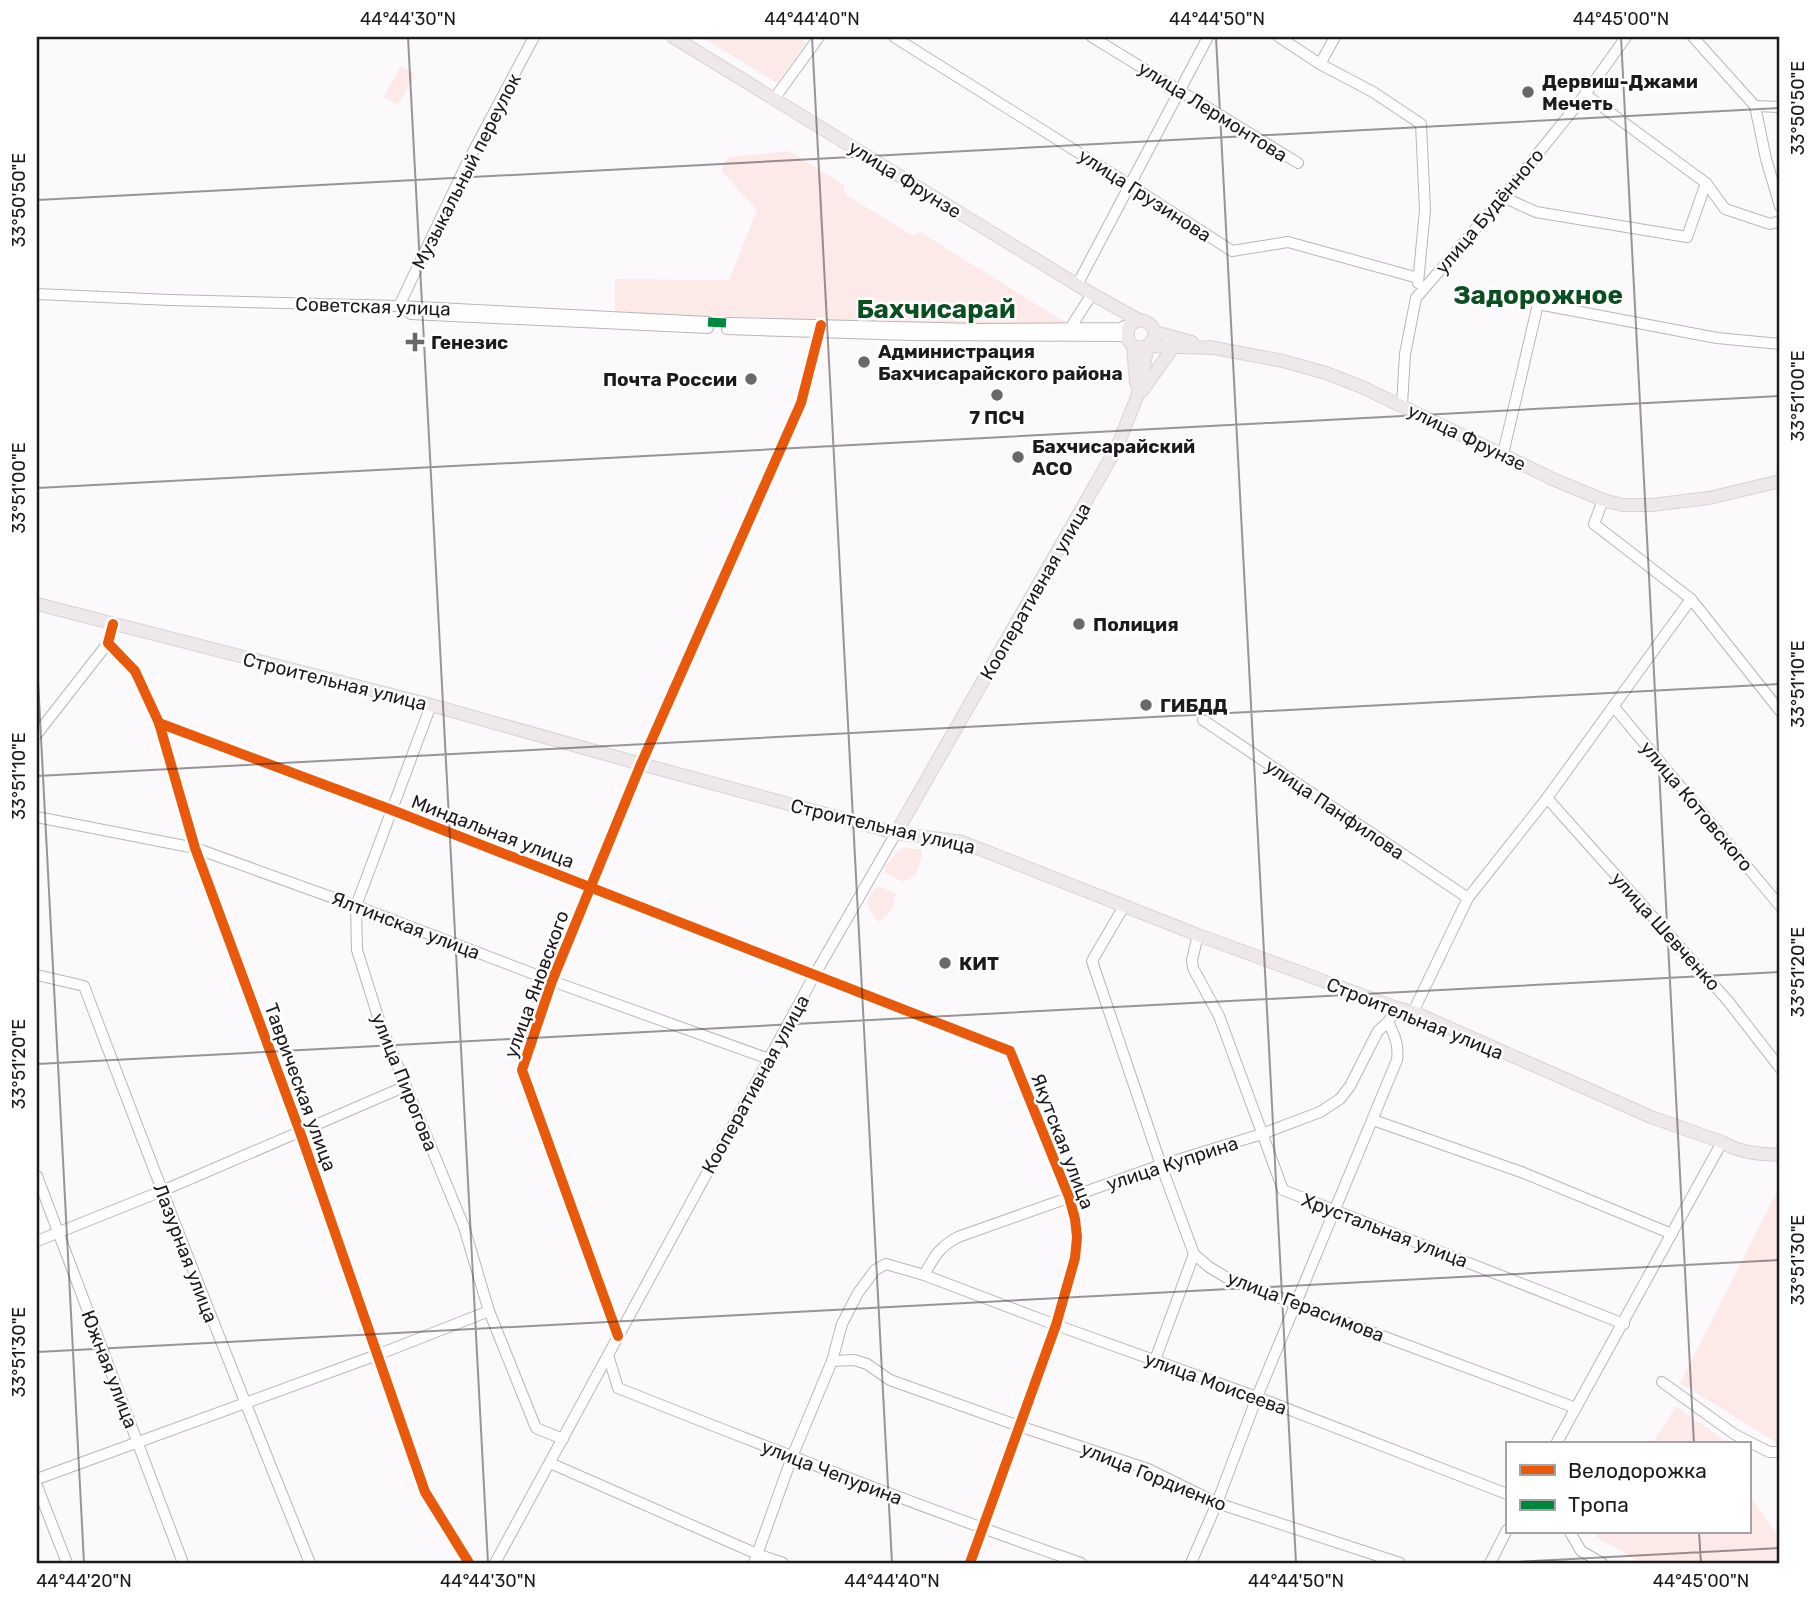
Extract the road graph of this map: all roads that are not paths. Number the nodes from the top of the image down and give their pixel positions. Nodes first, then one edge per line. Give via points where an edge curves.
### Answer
1 (534, 37) edge
2 (673, 37) edge
3 (820, 37) edge
4 (894, 37) edge
5 (1092, 37) edge
6 (1209, 37) edge
7 (1279, 37) edge
8 (1335, 37) edge
9 (1626, 37) edge
10 (1693, 37) edge
11 (1320, 64) junction
12 (1181, 90) junction
13 (1585, 94) junction
14 (774, 99) junction
15 (1755, 106) junction
16 (1780, 107) edge
17 (1297, 163) dead end
18 (1706, 183) junction
19 (1130, 185) junction
20 (1503, 197) junction
21 (1780, 206) edge
22 (1780, 222) edge
23 (1418, 278) junction
24 (1077, 285) junction
25 (37, 294) edge
26 (1092, 294) junction
27 (1416, 298) junction
28 (399, 306) junction
29 (708, 322) dead end
30 (728, 323) dead end
31 (820, 329) junction
32 (1132, 330) junction
33 (1068, 332) junction
34 (1155, 332) junction
35 (1780, 344) edge
36 (1148, 346) junction
37 (1174, 346) junction
38 (1215, 348) junction
39 (1137, 397) junction
40 (1402, 405) junction
41 (1503, 454) junction
42 (1780, 481) edge
43 (1603, 500) junction
44 (1690, 599) junction
45 (37, 604) edge
46 (113, 624) junction
47 (108, 643) junction
48 (430, 705) junction
49 (1614, 707) junction
50 (1780, 710) edge
51 (1203, 720) dead end
52 (159, 723) junction
53 (37, 733) edge
54 (641, 764) junction
55 (1547, 798) junction
56 (391, 810) junction
57 (37, 817) edge
58 (897, 833) junction
59 (195, 848) junction
60 (590, 888) junction
61 (1468, 898) junction
62 (1124, 905) junction
63 (356, 906) junction
64 (1780, 906) edge
65 (1198, 935) junction
66 (37, 975) edge
67 (814, 976) junction
68 (551, 981) junction
69 (1397, 1009) junction
70 (1413, 1012) junction
71 (1388, 1022) junction
72 (769, 1059) junction
73 (1780, 1068) edge
74 (406, 1086) junction
75 (1373, 1120) junction
76 (300, 1132) junction
77 (1262, 1134) junction
78 (1722, 1142) junction
79 (1780, 1155) edge
80 (1161, 1166) junction
81 (37, 1175) edge
82 (162, 1191) junction
83 (1069, 1197) junction
84 (1335, 1209) junction
85 (58, 1233) junction
86 (1672, 1234) junction
87 (37, 1241) edge
88 (1194, 1254) junction
89 (923, 1275) junction
90 (1297, 1304) junction
91 (489, 1311) junction
92 (1624, 1324) junction
93 (1056, 1325) junction
94 (618, 1336) junction
95 (377, 1355) junction
96 (608, 1355) junction
97 (1155, 1360) junction
98 (832, 1361) junction
99 (1662, 1382) dead end
100 (1257, 1397) junction
101 (244, 1402) junction
102 (1577, 1408) junction
103 (1020, 1426) junction
104 (563, 1439) junction
105 (138, 1441) junction
106 (1557, 1442) edge
107 (1750, 1442) edge
108 (1750, 1442) edge
109 (1780, 1452) edge
110 (792, 1457) junction
111 (550, 1462) junction
112 (37, 1479) edge
113 (37, 1486) edge
114 (1506, 1493) edge
115 (1217, 1503) junction
116 (983, 1529) junction
117 (1506, 1532) edge
118 (1571, 1534) edge
119 (756, 1559) edge
120 (67, 1563) edge
121 (183, 1563) edge
122 (310, 1563) edge
123 (469, 1563) edge
124 (495, 1563) edge
125 (783, 1563) edge
126 (970, 1563) edge
127 (1081, 1563) edge
128 (1191, 1563) edge
129 (1400, 1563) edge
130 (1490, 1563) edge
131 (1602, 1563) edge

1 - 28 street, Музыкальный переулок
2 - 14 main road, улица Фрунзе
3 - 14 street
4 - 19 street, улица Грузинова
5 - 12 street, улица Лермонтова
6 - 12 street
7 - 11 street
8 - 11 street
9 - 13 street, улица Будённого
10 - 15 street
11 - 23 street via 1421,124 1425,210
12 - 17 street, улица Лермонтова
12 - 19 street
13 - 18 street
13 - 20 street, улица Будённого
14 - 24 main road, улица Фрунзе
15 - 16 street
15 - 21 street
18 - 20 street via 1687,237 1536,212
18 - 22 street via 1725,209 1770,224
19 - 23 street, улица Грузинова via 1232,251 1288,242
19 - 24 street
20 - 27 street, улица Будённого
23 - 27 street
24 - 26 main road, улица Фрунзе
25 - 28 street, Советская улица
26 - 32 main road, улица Фрунзе
26 - 33 street
27 - 40 street, улица Будённого via 1405,354
28 - 29 street, Советская улица
30 - 31 street via 727,329
31 - 33 street
31 - 54 street, улица Яновского via 801,403
32 - 33 street
32 - 34 main road, улица Фрунзе via 1148,321
32 - 36 main road via 1142,348
32 - 39 main road
34 - 36 main road, Кооперативная улица
34 - 38 main road, улица Фрунзе
35 - 41 street via 1717,338 1538,304
36 - 37 main road
36 - 39 main road, Кооперативная улица
37 - 38 main road
37 - 39 main road
38 - 40 main road, улица Фрунзе via 1326,373
39 - 58 main road, Кооперативная улица via 1117,447
40 - 41 main road, улица Фрунзе
41 - 43 main road, улица Фрунзе
42 - 43 main road, улица Фрунзе via 1709,498 1663,503 1623,505
43 - 44 street via 1594,524
44 - 49 street
44 - 50 street
45 - 46 main road, Строительная улица
46 - 47 street
46 - 48 main road, Строительная улица
47 - 52 street, Таврическая улица via 135,671
47 - 53 street
48 - 54 main road, Строительная улица
48 - 56 street, улица Пирогова
49 - 55 street
49 - 64 street, улица Котовского
51 - 61 street, улица Панфилова
52 - 56 street, Миндальная улица
52 - 59 street, Таврическая улица
54 - 58 main road, Строительная улица
54 - 60 street, улица Яновского
55 - 61 street
55 - 73 street, улица Шевченко via 1728,1001
56 - 60 street, Миндальная улица
56 - 63 street, улица Пирогова
57 - 59 street, Ялтинская улица
58 - 62 main road, Строительная улица via 962,842
58 - 67 street, Кооперативная улица
59 - 63 street, Ялтинская улица
59 - 76 street, Таврическая улица
60 - 67 street, Миндальная улица
60 - 68 street, улица Яновского
61 - 70 street
62 - 65 main road, Строительная улица
62 - 80 street via 1092,961
63 - 68 street, Ялтинская улица
63 - 74 street, улица Пирогова via 357,950
65 - 69 main road, Строительная улица
65 - 77 street, Хрустальная улица via 1193,968 1219,1016
66 - 82 street, Лазурная улица via 84,986
67 - 72 street, Кооперативная улица
67 - 83 street, Якутская улица via 1010,1051
68 - 72 street, Ялтинская улица
68 - 94 street, улица Яновского via 522,1070
69 - 70 main road, Строительная улица
69 - 71 street, улица Куприна
70 - 78 main road, Строительная улица via 1651,1117
71 - 75 street via 1397,1039 1397,1060
71 - 77 street, улица Куприна via 1378,1031 1340,1099 1320,1112
72 - 94 street, Кооперативная улица
74 - 76 street
74 - 91 street, улица Пирогова via 464,1227
75 - 84 street
75 - 86 street via 1524,1173
76 - 82 street
76 - 95 street, Таврическая улица
77 - 80 street, улица Куприна
77 - 84 street, Хрустальная улица via 1283,1190
78 - 79 main road, Строительная улица via 1745,1153
78 - 86 street
80 - 83 street, улица Куприна
80 - 88 street
81 - 85 street, Южная улица
82 - 85 street
82 - 101 street, Лазурная улица
83 - 89 street, улица Куприна via 958,1237 939,1250
83 - 93 street, Якутская улица via 1077,1237 1075,1258
84 - 90 street
84 - 92 street, Хрустальная улица
85 - 87 street
85 - 105 street, Южная улица
86 - 92 street
88 - 90 street, улица Герасимова via 1229,1279
88 - 97 street
89 - 93 street, улица Моисеева
89 - 98 street via 892,1265 875,1270 842,1324
90 - 100 street
90 - 102 street, улица Герасимова
91 - 95 street
91 - 104 street, улица Пирогова via 536,1428
92 - 102 street
93 - 97 street, улица Моисеева
93 - 103 street, Якутская улица
94 - 96 street, Кооперативная улица
95 - 101 street
95 - 123 street, Таврическая улица via 425,1492
96 - 104 street, Кооперативная улица
96 - 110 street, улица Чепурина via 618,1388
97 - 100 street, улица Моисеева
98 - 103 street, улица Гордиенко via 867,1364 890,1380
98 - 110 street
99 - 107 street
100 - 114 street, улица Моисеева
100 - 115 street
101 - 105 street
101 - 122 street, Лазурная улица
102 - 106 street
103 - 115 street, улица Гордиенко via 1148,1469
103 - 116 street, Якутская улица
104 - 111 street, Кооперативная улица
105 - 112 street
105 - 121 street, Южная улица
108 - 109 street
110 - 116 street, улица Чепурина
110 - 119 street
111 - 119 street
111 - 124 street, Кооперативная улица
113 - 120 street
115 - 128 street
115 - 129 street, улица Гордиенко
116 - 126 street, Якутская улица
116 - 127 street, улица Чепурина
117 - 130 street
118 - 131 street via 1581,1551
119 - 125 street

